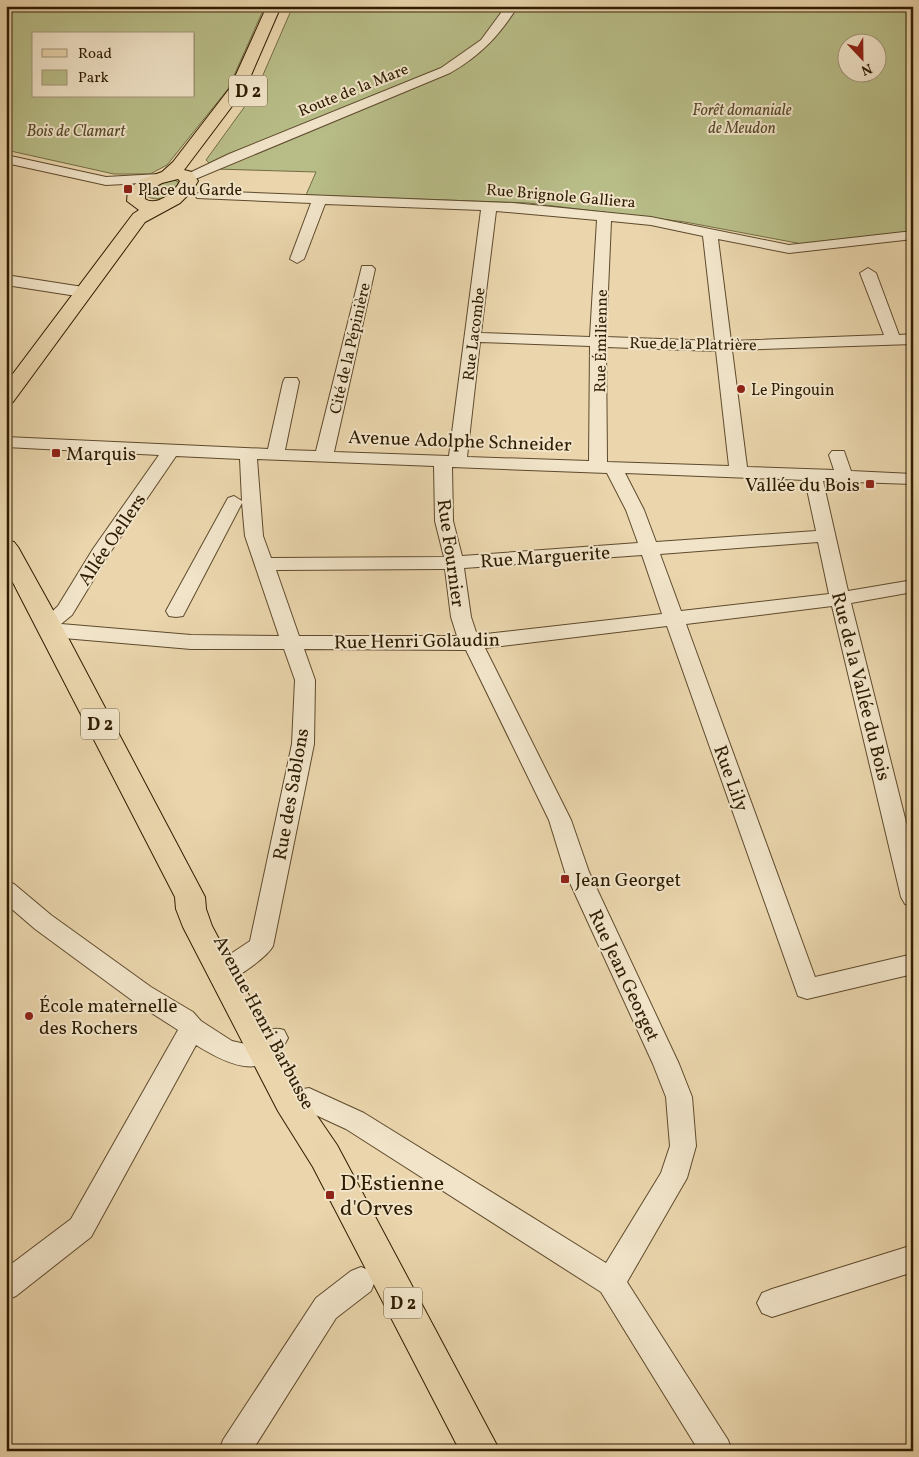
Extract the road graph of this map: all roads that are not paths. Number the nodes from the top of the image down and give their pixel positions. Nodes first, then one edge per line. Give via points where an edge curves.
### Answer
1 (274, 6) edge
2 (285, 6) edge
3 (512, 6) edge
4 (6, 159) edge
5 (164, 176) junction
6 (188, 178) junction
7 (106, 181) junction
8 (202, 195) junction
9 (319, 200) junction
10 (163, 204) junction
11 (489, 206) junction
12 (138, 207) junction
13 (604, 217) junction
14 (710, 233) junction
15 (913, 235) edge
16 (297, 259) dead end
17 (367, 269) dead end
18 (868, 273) dead end
19 (6, 280) edge
20 (83, 292) junction
21 (473, 337) junction
22 (893, 339) junction
23 (913, 339) edge
24 (598, 342) junction
25 (724, 346) junction
26 (25, 374) junction
27 (291, 382) dead end
28 (6, 386) edge
29 (6, 398) edge
30 (6, 442) edge
31 (170, 450) junction
32 (248, 454) junction
33 (276, 455) junction
34 (838, 455) dead end
35 (324, 456) junction
36 (450, 463) junction
37 (606, 466) junction
38 (739, 472) junction
39 (813, 475) junction
40 (844, 476) junction
41 (913, 479) edge
42 (234, 502) dead end
43 (826, 536) junction
44 (6, 547) edge
45 (648, 549) junction
46 (453, 562) junction
47 (264, 564) junction
48 (913, 586) edge
49 (840, 599) junction
50 (176, 611) dead end
51 (674, 620) junction
52 (50, 627) junction
53 (292, 642) junction
54 (471, 643) junction
55 (6, 890) edge
56 (913, 897) edge
57 (913, 964) edge
58 (230, 967) junction
59 (192, 1029) junction
60 (269, 1044) junction
61 (299, 1100) junction
62 (913, 1258) edge
63 (361, 1281) dead end
64 (611, 1282) junction
65 (6, 1286) edge
66 (772, 1303) dead end
67 (234, 1451) edge
68 (481, 1451) edge
69 (717, 1451) edge

1 - 5 main road, D 2 via 237,89 180,166
2 - 6 main road, D 2 via 249,90
3 - 6 street, Route de la Mare via 484,43 460,62 404,88 268,141
4 - 7 street
5 - 6 main road
5 - 7 street
5 - 12 main road via 137,190
6 - 8 street via 204,191
6 - 10 main road via 183,192
7 - 12 street
8 - 9 street, Rue Brignole Galliera
8 - 10 street via 188,201
9 - 11 street, Rue Brignole Galliera
9 - 16 street
10 - 12 main road
11 - 13 street, Rue Brignole Galliera
11 - 21 street, Rue Lacombe
12 - 20 main road
13 - 14 street, Rue Brignole Galliera via 651,221
13 - 24 street, Rue Émilienne
14 - 15 street, Rue Brignole Galliera via 796,249
14 - 25 street
17 - 35 street, Cité de la Pépinière
18 - 22 street
19 - 20 street
20 - 26 main road
21 - 24 street, Rue de la Platrière
21 - 36 street, Rue Lacombe
22 - 23 street, Rue de la Platrière
22 - 25 street, Rue de la Platrière
24 - 25 street, Rue de la Platrière
24 - 37 street, Rue Émilienne
25 - 38 street
26 - 28 main road
26 - 29 main road
27 - 33 street
30 - 31 street, Avenue Adolphe Schneider
31 - 32 street, Avenue Adolphe Schneider
31 - 52 street, Allée Oellers via 65,610
32 - 33 street, Avenue Adolphe Schneider
32 - 47 street, Rue des Sablons via 254,536
33 - 35 street, Avenue Adolphe Schneider
34 - 40 street
35 - 36 street, Avenue Adolphe Schneider
36 - 37 street, Avenue Adolphe Schneider
36 - 46 street, Rue Fournier via 444,521
37 - 38 street, Avenue Adolphe Schneider
37 - 45 street, Rue Lily via 634,510
38 - 39 street, Avenue Adolphe Schneider
39 - 40 street, Avenue Adolphe Schneider
39 - 43 street, Rue de la Vallée du Bois
40 - 41 street, Avenue Adolphe Schneider
42 - 50 street
43 - 45 street, Rue Marguerite
43 - 49 street, Rue de la Vallée du Bois
44 - 52 main road, Avenue Henri Barbusse / D 2
45 - 46 street, Rue Marguerite
45 - 51 street, Rue Lily
46 - 47 street, Rue Marguerite
46 - 54 street, Rue Fournier via 461,617
47 - 53 street, Rue des Sablons
48 - 49 street, Rue Henri Golaudin
49 - 51 street, Rue Henri Golaudin
49 - 56 street, Rue de la Vallée du Bois
51 - 54 street, Rue Henri Golaudin
51 - 57 street, Rue Lily via 807,989
52 - 53 street, Rue Henri Golaudin via 191,642
52 - 58 main road, Avenue Henri Barbusse / D 2 via 190,897 198,927
53 - 54 street, Rue Henri Golaudin
53 - 58 street, Rue des Sablons via 305,680 303,744 261,946
54 - 64 street, Rue Jean Georget via 560,820 577,872 679,1097 683,1146 673,1178
55 - 59 street via 142,994 184,1019
58 - 60 main road, Avenue Henri Barbusse / D 2
59 - 60 street via 226,1050 255,1057
59 - 65 street via 81,1228
60 - 61 main road, Avenue Henri Barbusse / D 2
61 - 64 street via 355,1121
61 - 68 main road, Avenue Henri Barbusse / D 2 via 325,1156
62 - 66 street
63 - 67 street via 326,1308
64 - 69 street

